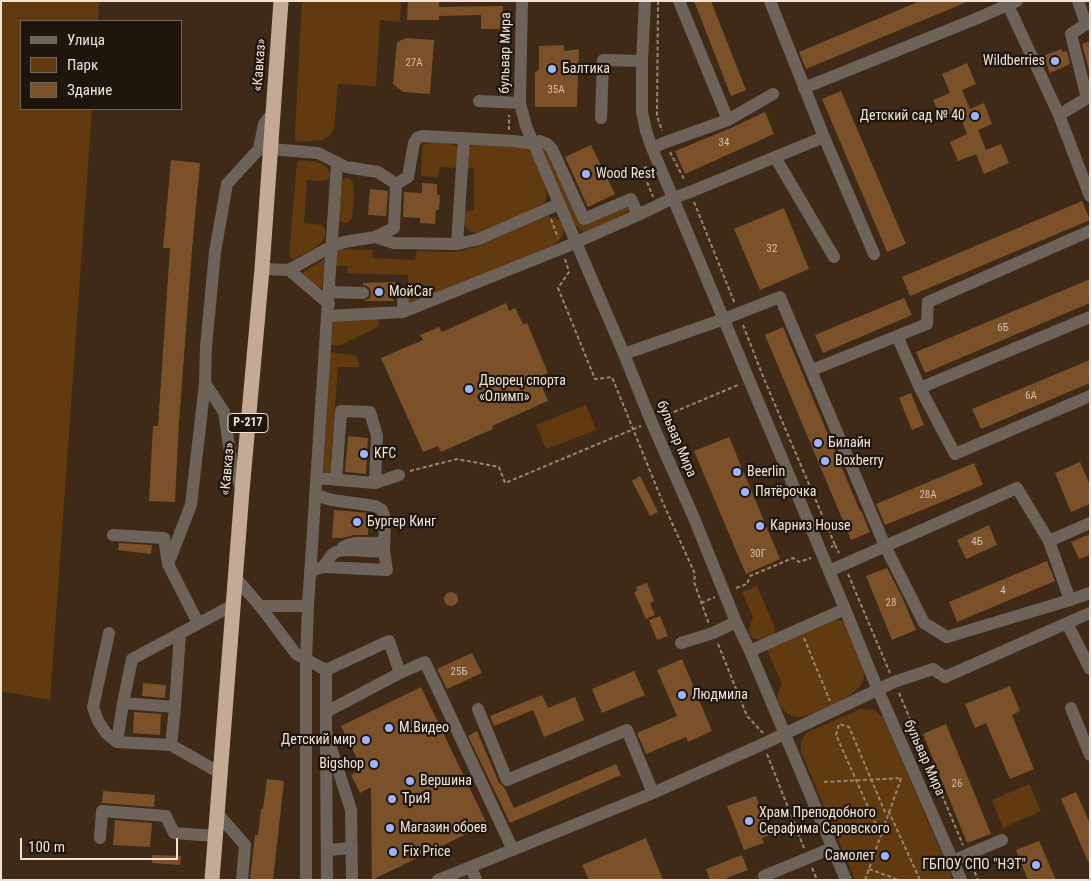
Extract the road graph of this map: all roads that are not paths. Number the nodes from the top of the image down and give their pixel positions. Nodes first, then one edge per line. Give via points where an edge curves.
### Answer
1 (281, 1) edge
2 (522, 1) edge
3 (645, 1) edge
4 (678, 1) edge
5 (770, 1) edge
6 (1078, 1) edge
7 (1013, 3) edge
8 (1088, 24) edge
9 (642, 61) junction
10 (804, 88) junction
11 (773, 94) dead end
12 (479, 101) dead end
13 (515, 103) junction
14 (272, 112) junction
15 (1059, 115) junction
16 (601, 118) dead end
17 (728, 120) junction
18 (824, 137) junction
19 (464, 138) junction
20 (533, 144) junction
21 (652, 148) junction
22 (271, 149) junction
23 (775, 157) junction
24 (338, 163) junction
25 (396, 184) junction
26 (1090, 196) edge
27 (673, 198) junction
28 (554, 207) junction
29 (638, 215) junction
30 (1090, 231) edge
31 (375, 237) junction
32 (576, 242) junction
33 (457, 244) junction
34 (332, 246) junction
35 (874, 254) dead end
36 (834, 257) dead end
37 (262, 269) junction
38 (289, 270) junction
39 (396, 292) dead end
40 (363, 293) dead end
41 (329, 304) junction
42 (403, 312) junction
43 (1090, 317) edge
44 (724, 319) junction
45 (897, 336) junction
46 (624, 354) junction
47 (812, 370) junction
48 (205, 384) junction
49 (920, 388) junction
50 (1090, 396) edge
51 (399, 475) road end
52 (316, 478) junction
53 (336, 480) junction
54 (375, 483) junction
55 (242, 491) junction
56 (316, 495) junction
57 (1090, 523) edge
58 (113, 535) dead end
59 (1049, 541) junction
60 (384, 546) junction
61 (885, 546) junction
62 (168, 564) junction
63 (323, 567) junction
64 (310, 571) junction
65 (829, 571) junction
66 (235, 576) junction
67 (1090, 593) edge
68 (1070, 600) junction
69 (233, 605) junction
70 (260, 606) junction
71 (308, 606) junction
72 (845, 609) junction
73 (1090, 613) edge
74 (736, 622) junction
75 (1067, 623) junction
76 (198, 624) junction
77 (109, 633) dead end
78 (180, 633) junction
79 (681, 643) dead end
80 (750, 651) junction
81 (306, 659) junction
82 (1090, 669) edge
83 (326, 670) junction
84 (400, 673) junction
85 (878, 690) junction
86 (123, 703) junction
87 (174, 707) junction
88 (1071, 708) dead end
89 (478, 709) dead end
90 (326, 712) junction
91 (326, 732) junction
92 (785, 734) junction
93 (117, 742) junction
94 (171, 745) junction
95 (1090, 754) edge
96 (220, 773) junction
97 (653, 792) junction
98 (217, 814) junction
99 (215, 836) junction
100 (100, 838) dead end
101 (1002, 840) dead end
102 (352, 848) junction
103 (832, 848) junction
104 (327, 850) junction
105 (513, 850) junction
106 (952, 861) junction
107 (471, 867) junction
108 (764, 876) dead end
109 (212, 880) edge
110 (242, 880) edge
111 (306, 880) edge
112 (327, 880) edge
113 (352, 880) edge
114 (438, 880) edge
115 (476, 880) edge
116 (846, 880) edge
117 (960, 880) edge

1 - 14 highway, «Кавказ» / Р-217
2 - 13 street, бульвар Мира
3 - 9 street, бульвар Мира
4 - 17 street
5 - 10 street
6 - 8 street
7 - 10 street
7 - 15 street
8 - 15 street via 1071,34 1087,98
9 - 16 street via 603,60
9 - 21 street, бульвар Мира via 642,112
10 - 18 street
11 - 17 street
12 - 13 street
13 - 20 street, бульвар Мира
14 - 22 highway, «Кавказ» / Р-217
14 - 48 street via 264,124 259,149 227,184 215,252
15 - 26 street
17 - 21 street
18 - 23 street
18 - 35 street
19 - 20 street
19 - 25 street via 417,138 408,177
19 - 33 street
20 - 28 street, бульвар Мира
20 - 29 street via 540,141 552,149 584,219 631,199
21 - 27 street, бульвар Мира
22 - 24 street via 318,153
22 - 37 highway, «Кавказ» / Р-217
23 - 27 street
23 - 36 street
24 - 25 street via 378,172
24 - 34 street
25 - 31 street via 394,228
27 - 29 street
27 - 44 street, бульвар Мира
28 - 32 street, бульвар Мира
28 - 33 street via 479,239
29 - 32 street
30 - 45 street via 928,302 927,324
31 - 33 street via 394,243
31 - 34 street
32 - 42 street
32 - 46 street, бульвар Мира
34 - 38 street
34 - 41 street
37 - 38 street
37 - 55 highway, «Кавказ» / Р-217
38 - 41 street
39 - 42 street via 404,298
40 - 41 street
41 - 42 street
41 - 52 street
43 - 49 street
44 - 46 street
44 - 47 street via 780,297
44 - 65 street, бульвар Мира
45 - 47 street
45 - 49 street
46 - 74 street, бульвар Мира
47 - 61 street
48 - 55 street via 224,412 232,466
48 - 62 street via 191,504
49 - 50 street via 955,454
51 - 54 street
52 - 53 street
52 - 56 street
53 - 54 street
53 - 54 street via 341,411 370,412 377,436
55 - 66 highway, «Кавказ» / Р-217
56 - 60 street via 382,510 386,518
56 - 64 street
57 - 59 street
58 - 62 street via 164,538
59 - 61 street via 1017,488
59 - 68 street
60 - 63 street via 353,542 334,553
60 - 63 street via 387,570
61 - 65 street
61 - 68 street via 924,623 947,637
62 - 76 street
63 - 64 street
64 - 71 street
65 - 72 street, бульвар Мира
66 - 69 highway, «Кавказ» / Р-217
66 - 70 street
67 - 68 street
69 - 76 street
69 - 96 highway, «Кавказ» / Р-217
70 - 71 street
70 - 81 street via 296,654
71 - 81 street
72 - 80 street
72 - 85 street, бульвар Мира
73 - 75 street
74 - 79 street
74 - 80 street, бульвар Мира
75 - 82 street
75 - 85 street via 945,677 933,669
76 - 78 street
77 - 93 street via 93,708 106,733
78 - 86 street via 132,659
78 - 87 street
80 - 92 street, бульвар Мира
81 - 83 street
81 - 111 street
83 - 84 street via 389,640
83 - 90 street
84 - 90 street
84 - 105 street via 425,662
85 - 92 street
85 - 106 street, бульвар Мира
86 - 87 street
86 - 93 street
87 - 94 street
88 - 95 street
89 - 97 street via 507,780 627,730
90 - 91 street
91 - 102 street via 351,810
91 - 104 street
92 - 97 street
92 - 103 street, бульвар Мира
93 - 94 street
94 - 96 street
96 - 98 highway, «Кавказ» / Р-217
97 - 105 street
98 - 99 highway, «Кавказ» / Р-217
98 - 110 street via 245,845
99 - 100 street via 174,833 166,816 102,811
99 - 109 highway, «Кавказ» / Р-217
101 - 106 street
102 - 104 street
102 - 113 street
103 - 108 street
103 - 116 street, бульвар Мира
104 - 112 street
105 - 107 street
106 - 117 street, бульвар Мира
107 - 114 street
107 - 115 street

